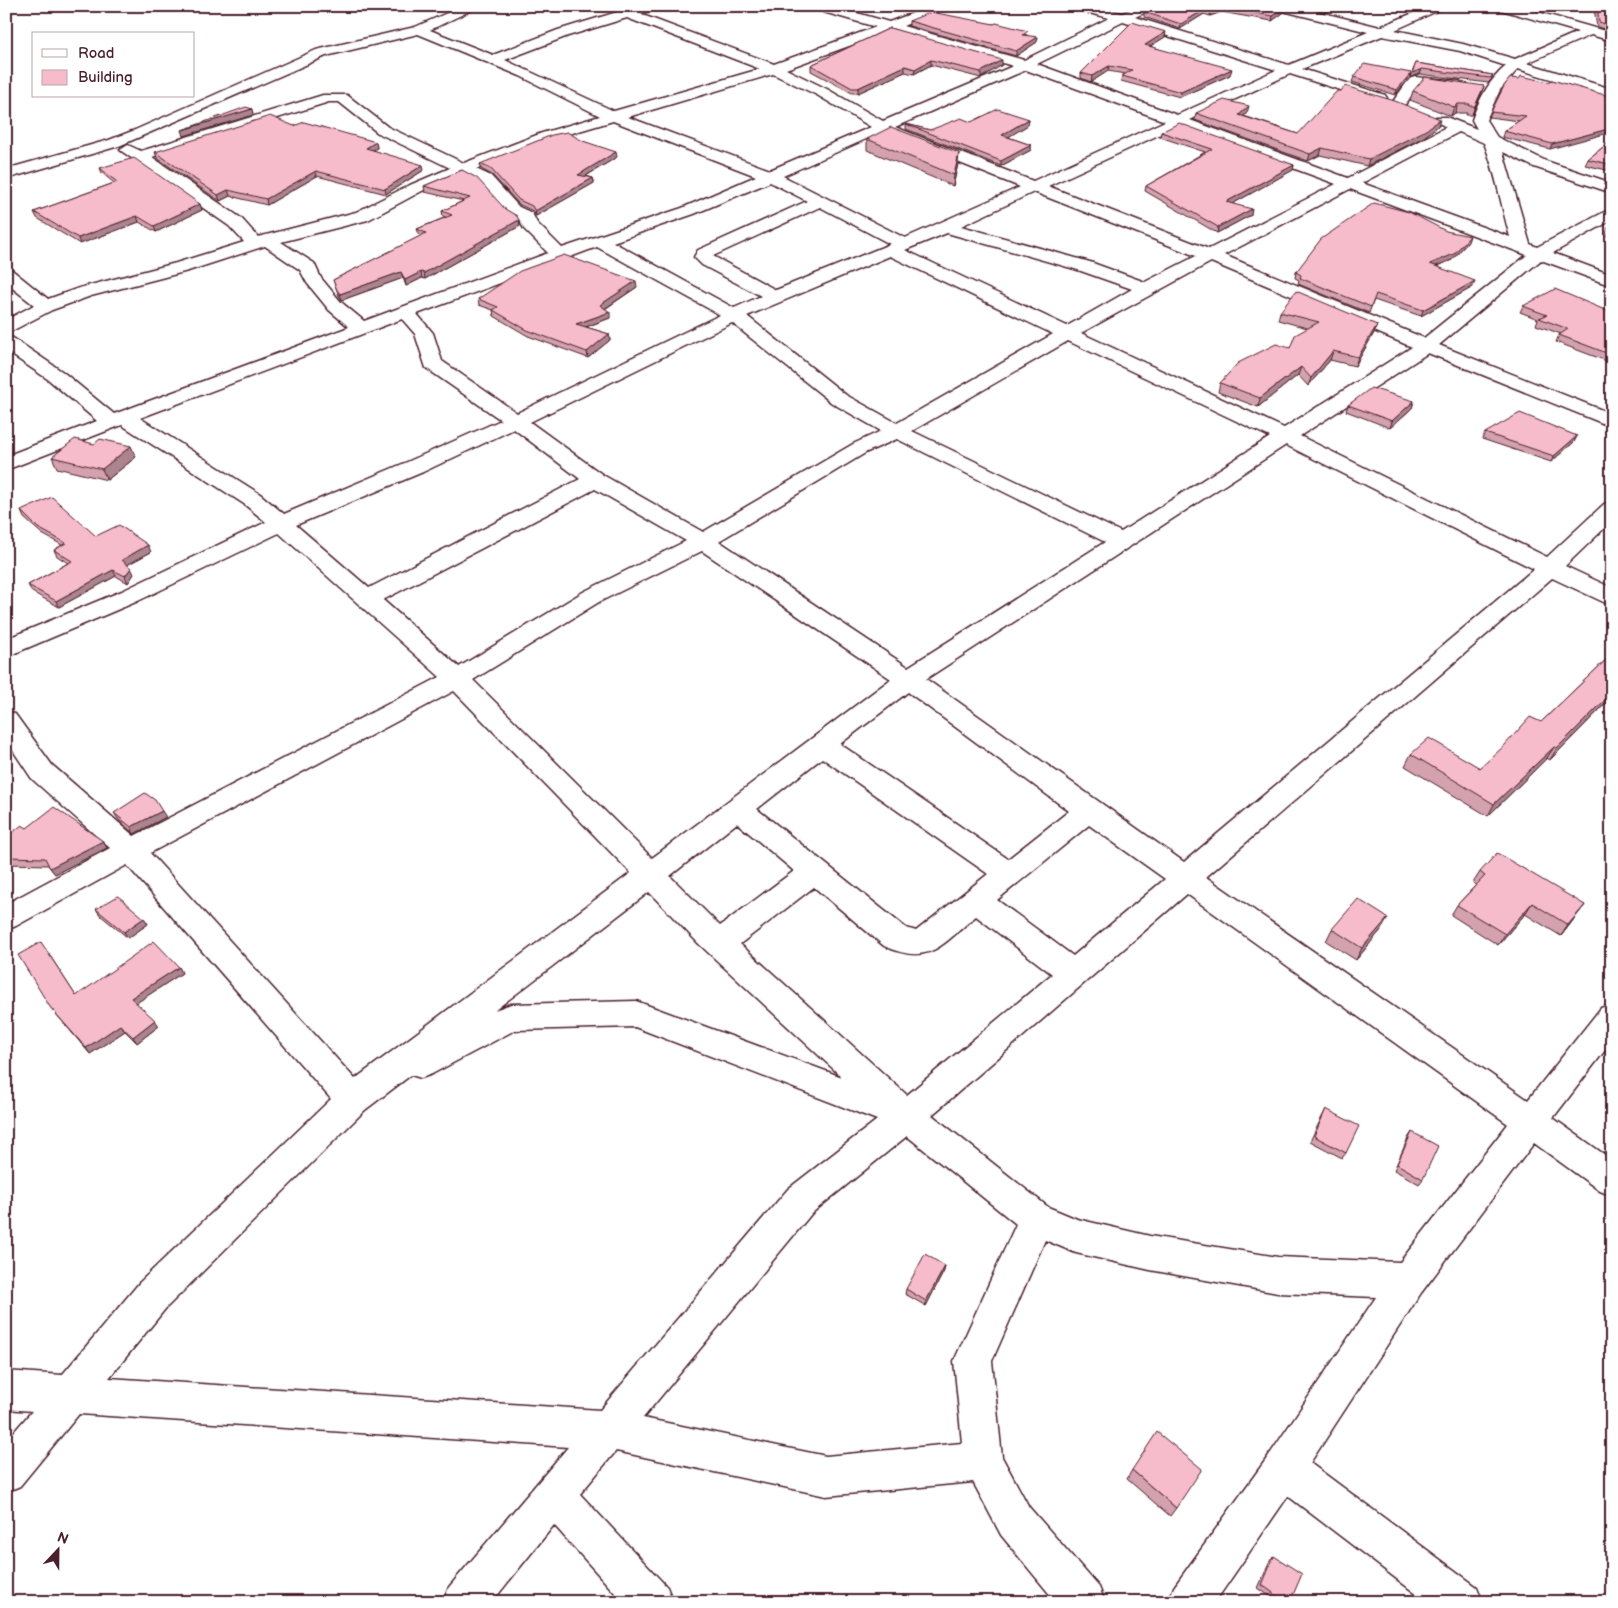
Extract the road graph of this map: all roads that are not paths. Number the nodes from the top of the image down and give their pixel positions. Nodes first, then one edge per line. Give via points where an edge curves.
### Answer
1 (474, 6) edge
2 (649, 6) edge
3 (817, 6) edge
4 (945, 6) edge
5 (1077, 6) edge
6 (1154, 6) edge
7 (1280, 6) edge
8 (1442, 6) edge
9 (1502, 6) edge
10 (627, 13) junction
11 (1122, 18) junction
12 (892, 27) junction
13 (419, 30) junction
14 (1590, 31) junction
15 (1384, 32) junction
16 (1609, 35) edge
17 (490, 61) junction
18 (1026, 65) junction
19 (1514, 66) junction
20 (774, 69) junction
21 (1290, 70) junction
22 (263, 79) junction
23 (281, 86) dead end
24 (1492, 90) junction
25 (232, 93) junction
26 (298, 94) dead end
27 (1612, 94) edge
28 (315, 102) junction
29 (1399, 103) junction
30 (280, 113) junction
31 (612, 116) junction
32 (1177, 120) junction
33 (882, 127) junction
34 (1458, 127) junction
35 (1491, 140) junction
36 (114, 143) junction
37 (140, 156) junction
38 (462, 168) junction
39 (6, 174) edge
40 (771, 176) junction
41 (1351, 184) junction
42 (1038, 186) junction
43 (1612, 188) edge
44 (820, 201) junction
45 (1612, 214) edge
46 (946, 227) junction
47 (598, 241) junction
48 (261, 242) junction
49 (896, 246) junction
50 (1530, 250) junction
51 (560, 254) junction
52 (1211, 256) junction
53 (6, 274) edge
54 (1612, 281) edge
55 (1147, 289) junction
56 (775, 296) junction
57 (46, 306) junction
58 (406, 312) junction
59 (734, 316) junction
60 (6, 328) edge
61 (362, 328) junction
62 (1066, 332) junction
63 (6, 342) edge
64 (1426, 346) junction
65 (118, 420) junction
66 (516, 421) junction
67 (1612, 421) edge
68 (897, 431) junction
69 (1284, 436) junction
70 (6, 464) edge
71 (595, 480) junction
72 (1612, 509) edge
73 (281, 523) junction
74 (703, 541) junction
75 (1120, 541) junction
76 (1549, 568) junction
77 (1612, 598) edge
78 (367, 599) junction
79 (6, 649) edge
80 (457, 679) junction
81 (908, 679) junction
82 (6, 720) edge
83 (821, 744) junction
84 (736, 808) junction
85 (1089, 810) junction
86 (131, 850) junction
87 (815, 871) junction
88 (649, 874) junction
89 (1009, 874) junction
90 (1186, 878) junction
91 (976, 900) junction
92 (6, 918) edge
93 (719, 943) junction
94 (1074, 974) junction
95 (1612, 1017) edge
96 (353, 1100) junction
97 (907, 1116) junction
98 (1532, 1122) junction
99 (1612, 1180) edge
100 (1036, 1219) junction
101 (1408, 1280) junction
102 (6, 1390) edge
103 (73, 1394) junction
104 (608, 1430) junction
105 (983, 1462) junction
106 (1284, 1468) junction
107 (6, 1472) edge
108 (554, 1495) junction
109 (464, 1602) edge
110 (652, 1602) edge
111 (1084, 1602) edge
112 (1189, 1602) edge
113 (1462, 1602) edge

1 - 13 street
2 - 10 street
3 - 12 street
4 - 12 street
5 - 11 street
6 - 11 street
7 - 15 street
8 - 15 street
9 - 14 street
10 - 17 street
10 - 20 street
11 - 18 street
11 - 21 street
12 - 18 street
12 - 20 street
13 - 17 street
13 - 22 street via 322,53
14 - 16 street
14 - 19 street
15 - 19 street via 1463,48
15 - 21 street
17 - 31 street via 525,73
18 - 32 street
18 - 33 street
19 - 24 street
19 - 27 street
20 - 31 street
20 - 33 street
21 - 29 street
21 - 32 street
22 - 23 street
22 - 25 street
24 - 29 street via 1420,80 1413,83
24 - 35 street via 1479,120
25 - 30 street
25 - 36 street
26 - 28 street
28 - 30 street
28 - 38 street via 342,98 383,130
29 - 34 street
30 - 37 street
31 - 38 street
31 - 40 street
32 - 41 street
32 - 42 street
33 - 40 street
33 - 42 street
34 - 35 street
34 - 41 street
35 - 43 street via 1540,164
35 - 50 street via 1502,169 1508,201
36 - 37 street
36 - 39 street
37 - 48 street
38 - 48 street via 406,193 372,213
38 - 51 street via 485,179
40 - 44 street
40 - 47 street via 688,211
41 - 50 street
41 - 52 street
42 - 46 street
42 - 52 street
44 - 49 street
44 - 56 street via 704,254 708,261
45 - 50 street
46 - 49 street
46 - 55 street via 1084,266
47 - 51 street
47 - 59 street
48 - 57 street
48 - 61 street via 308,266 313,279 335,306
49 - 56 street
49 - 62 street
50 - 54 street
50 - 64 street via 1492,294
51 - 58 street
52 - 55 street
52 - 64 street
53 - 57 street
55 - 62 street
56 - 59 street
57 - 60 street
58 - 61 street
58 - 66 street via 424,333 433,364
59 - 66 street
59 - 68 street via 828,393
61 - 65 street
62 - 68 street via 986,382
62 - 69 street
63 - 65 street
64 - 67 street
64 - 69 street
65 - 70 street
65 - 73 street via 252,499
66 - 71 street
66 - 73 street
68 - 74 street via 860,448
68 - 75 street
69 - 75 street
69 - 76 street
71 - 74 street
71 - 78 street
72 - 76 street
73 - 78 street
73 - 79 street via 130,596
74 - 80 street via 591,596
74 - 81 street
75 - 81 street
76 - 77 street
76 - 90 street
78 - 80 street
80 - 86 street
80 - 88 street
81 - 83 street
81 - 85 street
82 - 86 street via 42,772
83 - 84 street
83 - 89 street
84 - 87 street
84 - 88 street
85 - 89 street
85 - 90 street
86 - 92 street
86 - 96 street
87 - 91 street via 895,937 908,943 922,943
87 - 93 street
88 - 93 street
88 - 96 street
89 - 91 street
90 - 94 street
90 - 98 street
91 - 94 street
93 - 97 street
94 - 97 street
95 - 98 street
96 - 97 street via 510,1017 636,1014
96 - 103 street via 153,1295
97 - 100 street
97 - 104 street via 800,1201
98 - 99 street
98 - 101 street
100 - 101 street via 1076,1236 1150,1253 1278,1275
100 - 105 street via 973,1361
101 - 106 street
102 - 103 street
103 - 104 street
103 - 107 street
104 - 105 street via 826,1476
104 - 108 street
105 - 111 street via 1015,1521
106 - 112 street
106 - 113 street
108 - 109 street
108 - 110 street

